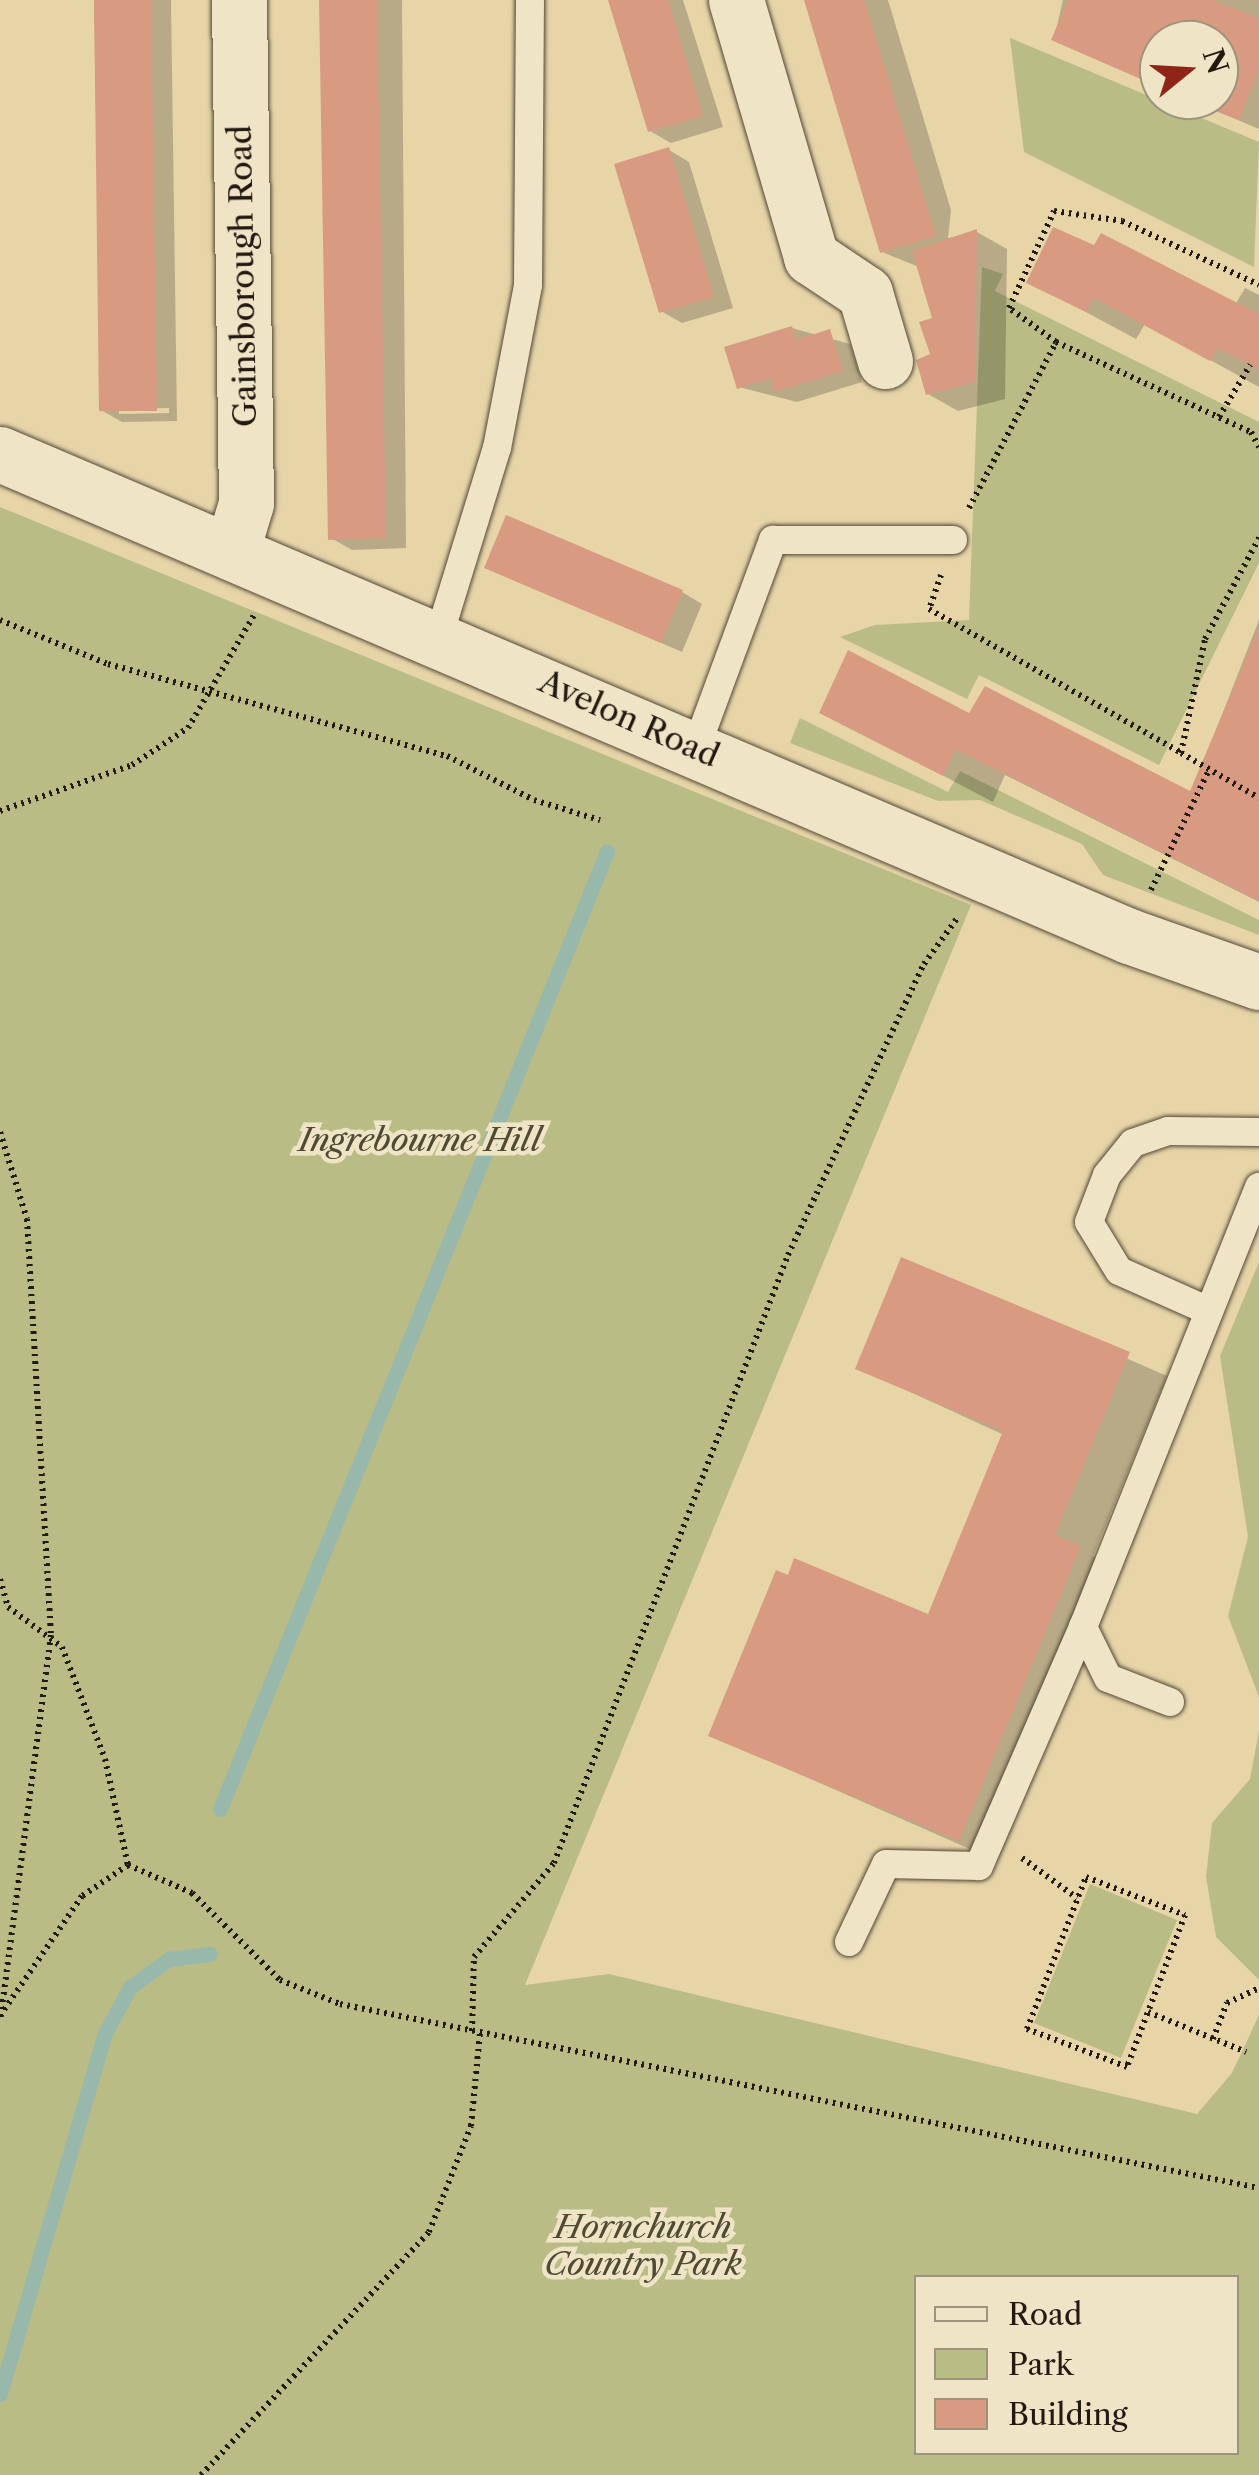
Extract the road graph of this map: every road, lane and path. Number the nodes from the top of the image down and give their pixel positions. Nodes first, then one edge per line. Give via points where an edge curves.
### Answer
1 (239, 0) edge
2 (530, 0) edge
3 (736, 0) edge
4 (1259, 284) edge
5 (1056, 342) junction
6 (886, 362) dead end
7 (1250, 365) dead end
8 (1220, 417) junction
9 (1259, 446) edge
10 (0, 454) edge
11 (1259, 538) edge
12 (953, 540) junction
13 (254, 560) junction
14 (0, 620) edge
15 (439, 636) junction
16 (217, 688) junction
17 (696, 748) junction
18 (1181, 753) junction
19 (1209, 770) junction
20 (1259, 798) edge
21 (0, 812) edge
22 (600, 820) dead end
23 (979, 870) junction
24 (1129, 936) junction
25 (1259, 982) edge
26 (0, 1132) edge
27 (1259, 1132) edge
28 (1259, 1187) edge
29 (1209, 1311) junction
30 (0, 1579) edge
31 (1083, 1626) junction
32 (52, 1635) junction
33 (1170, 1702) dead end
34 (992, 1838) junction
35 (128, 1866) junction
36 (1077, 1898) junction
37 (849, 1942) dead end
38 (1259, 1988) edge
39 (1148, 2012) junction
40 (1, 2017) edge
41 (476, 2032) junction
42 (1213, 2039) junction
43 (1246, 2052) dead end
44 (1259, 2188) edge
45 (201, 2475) edge

1 - 13 street, Gainsborough Road via 246,503
2 - 15 lane via 528,285 497,448
3 - 6 street via 811,256 865,293
4 - 5 path via 1122,221 1054,211 1009,308
5 - 8 path
5 - 12 path
7 - 8 path
8 - 9 path
10 - 13 street, Avelon Road
11 - 18 path via 1206,639
12 - 17 lane via 772,540
12 - 18 path via 929,609
13 - 15 street, Avelon Road
13 - 16 path
14 - 16 path via 108,664
15 - 17 street, Avelon Road
16 - 21 path via 188,728 132,766
16 - 22 path via 447,756
17 - 23 street, Avelon Road
18 - 19 path
19 - 20 path
19 - 24 path
23 - 24 street, Avelon Road
23 - 41 path via 924,964 788,1255 554,1863 474,1957
24 - 25 street, Avelon Road
26 - 32 path via 28,1219
27 - 29 lane via 1168,1131 1133,1142 1107,1174 1089,1222 1119,1272
28 - 29 lane
29 - 31 lane
30 - 32 path via 8,1607
31 - 33 lane via 1108,1678
31 - 34 lane
32 - 35 path via 91,1716
32 - 40 path
34 - 36 path
34 - 37 lane via 979,1866 886,1864
35 - 40 path via 82,1896
35 - 41 path via 192,1893 280,1980 340,2004
36 - 39 path via 1086,1876 1185,1915
36 - 39 path via 1028,2028 1127,2067
38 - 42 path via 1227,2003
39 - 42 path
41 - 44 path
41 - 45 path via 472,2126 429,2232
42 - 43 path

